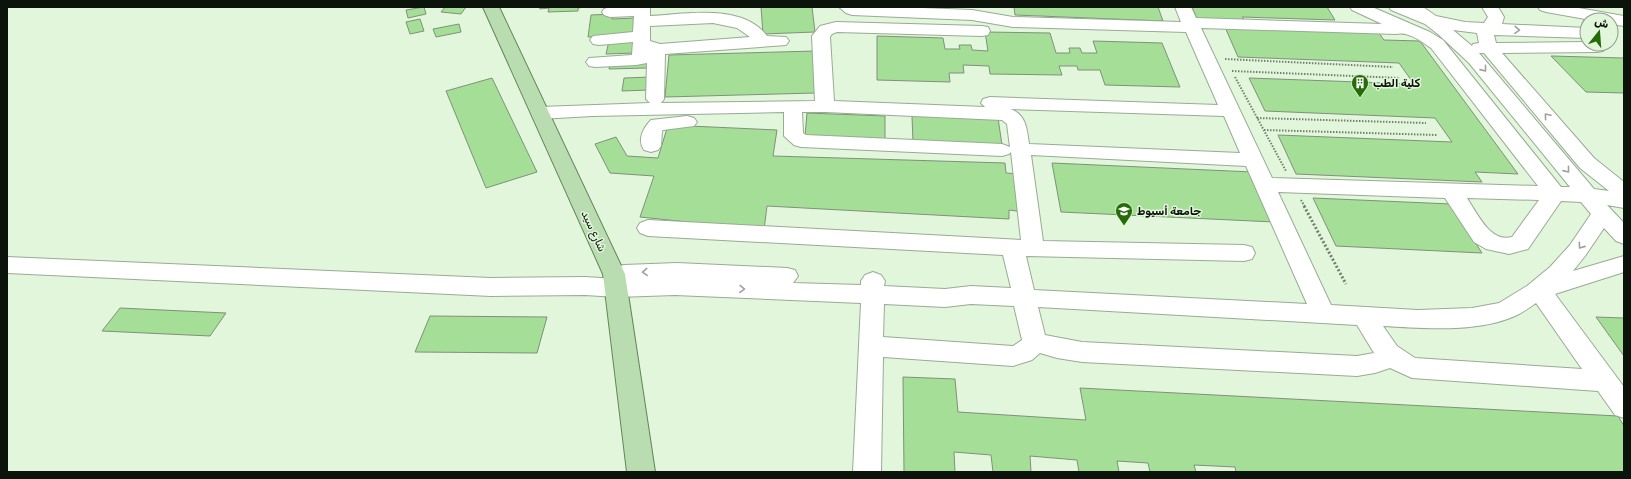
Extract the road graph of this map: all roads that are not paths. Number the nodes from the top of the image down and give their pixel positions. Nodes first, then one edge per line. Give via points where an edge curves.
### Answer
1 (491, 7) edge
2 (675, 7) edge
3 (847, 7) edge
4 (1358, 7) edge
5 (1397, 7) edge
6 (1413, 7) edge
7 (1490, 7) edge
8 (1548, 7) edge
9 (610, 12) dead end
10 (1579, 17) edge
11 (977, 18) edge
12 (1188, 19) edge
13 (724, 20) junction
14 (1430, 20) junction
15 (644, 28) edge
16 (1488, 29) junction
17 (1409, 30) junction
18 (1446, 31) junction
19 (1579, 33) edge
20 (599, 40) dead end
21 (762, 41) junction
22 (780, 41) dead end
23 (1579, 47) edge
24 (1464, 48) junction
25 (1490, 48) junction
26 (595, 62) dead end
27 (655, 99) junction
28 (1005, 103) junction
29 (1028, 104) junction
30 (825, 106) junction
31 (1076, 106) junction
32 (788, 107) junction
33 (539, 111) junction
34 (1231, 111) junction
35 (651, 146) dead end
36 (1033, 149) junction
37 (1002, 150) dead end
38 (1253, 160) junction
39 (1264, 185) junction
40 (1451, 191) junction
41 (1555, 194) junction
42 (1624, 194) edge
43 (1588, 195) junction
44 (1602, 213) junction
45 (648, 228) dead end
46 (1624, 236) edge
47 (1030, 249) junction
48 (1244, 253) dead end
49 (1624, 264) edge
50 (7, 265) edge
51 (615, 281) junction
52 (873, 287) junction
53 (1539, 290) junction
54 (1024, 297) junction
55 (1323, 313) junction
56 (1364, 316) junction
57 (1034, 341) junction
58 (870, 346) junction
59 (1391, 357) junction
60 (1605, 381) junction
61 (1624, 407) edge
62 (641, 472) edge
63 (867, 472) edge

1 - 33 main road, شارع سيد
2 - 13 street via 717,13
3 - 11 street via 852,10
4 - 17 street
5 - 14 street
6 - 14 street
7 - 16 street via 1496,17
8 - 10 street
9 - 15 street
11 - 12 street via 1013,22
11 - 30 street via 836,27 826,30 821,36
12 - 17 street
12 - 34 street
13 - 15 street via 714,18
13 - 21 street via 752,29
14 - 16 street
14 - 18 street
15 - 20 street
15 - 21 street
15 - 26 street via 642,58
15 - 27 street
16 -> 19 street
16 - 25 street via 1485,34
17 - 18 street
17 - 41 street via 1431,40 1441,48
18 - 24 street
21 - 22 street
23 - 25 street
24 - 25 street
24 -> 43 street
42 -> 25 street via 1587,163
27 - 32 street
27 - 33 street via 579,100
28 - 29 street
28 - 30 street via 868,98
28 - 31 street via 1013,94 1019,93 1060,94
29 - 31 street
29 - 36 street
30 - 32 street
30 - 47 street via 1001,113 1013,118 1017,124
31 - 34 street
32 - 33 street
32 - 35 street via 661,123 653,128
32 - 37 street via 794,136 806,142
33 - 51 main road, شارع سيد
34 - 38 street
36 - 38 street
36 - 47 street
38 - 39 street
39 - 40 street
39 - 55 street
40 - 41 street
40 - 41 street via 1482,238 1510,246 1520,243
41 - 43 street
42 - 43 street
43 - 44 street
44 - 46 street
44 -> 53 street via 1577,252 1560,272
45 - 47 street
47 - 48 street
47 - 54 street
49 - 53 street
50 - 51 street via 491,287 585,286
51 - 52 street via 675,286 708,280
51 - 62 main road, شارع سيد
52 - 54 street via 945,298 971,295
52 - 58 street
53 - 56 street via 1504,311 1481,315 1418,319
53 - 60 street
54 - 55 street
54 - 57 street
55 - 56 street
56 - 59 street
57 - 58 street via 1027,351 1013,356
57 - 59 street via 1082,352 1357,366 1371,365
58 - 63 street
59 - 60 street via 1400,364 1412,368
60 - 61 street

